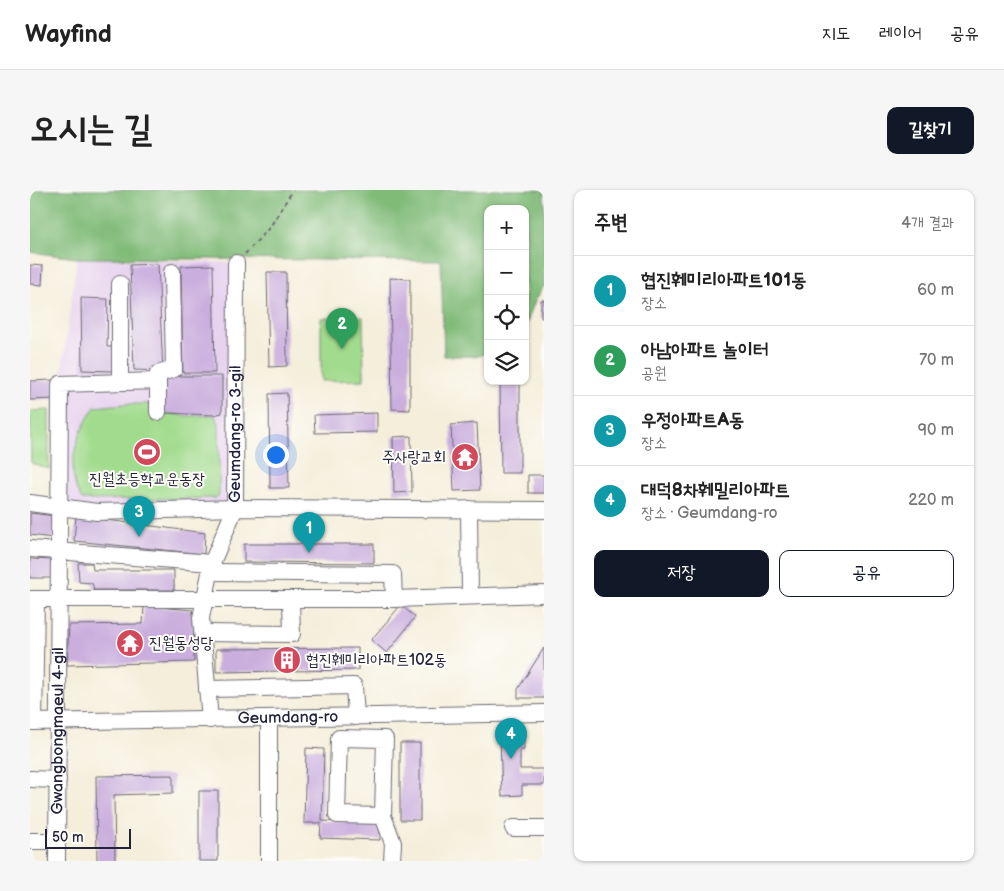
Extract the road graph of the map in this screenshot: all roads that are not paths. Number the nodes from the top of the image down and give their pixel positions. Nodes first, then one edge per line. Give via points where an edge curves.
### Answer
1 (236, 263) road end
2 (172, 272) dead end
3 (120, 284) dead end
4 (158, 381) junction
5 (120, 382) junction
6 (158, 412) dead end
7 (30, 503) edge
8 (60, 508) junction
9 (235, 508) junction
10 (469, 509) junction
11 (544, 510) edge
12 (30, 549) edge
13 (60, 551) junction
14 (211, 567) junction
15 (544, 594) edge
16 (470, 596) junction
17 (33, 599) edge
18 (394, 599) junction
19 (60, 600) junction
20 (205, 600) junction
21 (291, 600) junction
22 (203, 633) junction
23 (207, 689) junction
24 (544, 713) edge
25 (356, 717) junction
26 (210, 720) junction
27 (269, 720) junction
28 (32, 722) edge
29 (58, 722) junction
30 (30, 779) edge
31 (58, 780) junction
32 (383, 816) junction
33 (513, 828) dead end
34 (544, 828) edge
35 (30, 841) edge
36 (57, 841) junction
37 (57, 861) edge
38 (269, 861) edge
39 (392, 861) edge

1 - 9 street, Geumdang-ro 3-gil
2 - 4 street via 174,369 158,374
3 - 5 street
4 - 5 street
4 - 6 street
5 - 8 street, Gwangbongmaeul 4-gil via 60,384
7 - 8 street
8 - 9 street via 96,512
8 - 13 street, Gwangbongmaeul 4-gil
9 - 10 street
9 - 14 street, Geumdang-ro 3-gil
10 - 11 street
10 - 16 street
12 - 13 street
13 - 14 street
13 - 19 street, Gwangbongmaeul 4-gil
14 - 18 street via 393,574
14 - 20 street, Geumdang-ro 3-gil
15 - 16 street
16 - 18 street
17 - 19 street
17 - 28 street
18 - 21 street
19 - 20 street
19 - 29 street, Gwangbongmaeul 4-gil
20 - 21 street
20 - 22 street, Geumdang-ro 3-gil via 201,618
21 - 22 street via 292,634
22 - 23 street, Geumdang-ro 3-gil
23 - 25 street via 354,686
23 - 26 street, Geumdang-ro 3-gil
24 - 25 street, Geumdang-ro
25 - 27 street, Geumdang-ro
26 - 27 street, Geumdang-ro
26 - 29 street, Geumdang-ro
27 - 38 street
28 - 29 street, Geumdang-ro
29 - 31 street, Gwangbongmaeul 4-gil
30 - 31 street
31 - 36 street, Gwangbongmaeul 4-gil
32 - 32 street via 337,815 339,738 385,739
32 - 39 street via 393,843
33 - 34 street
35 - 36 street
36 - 37 street, Gwangbongmaeul 4-gil

